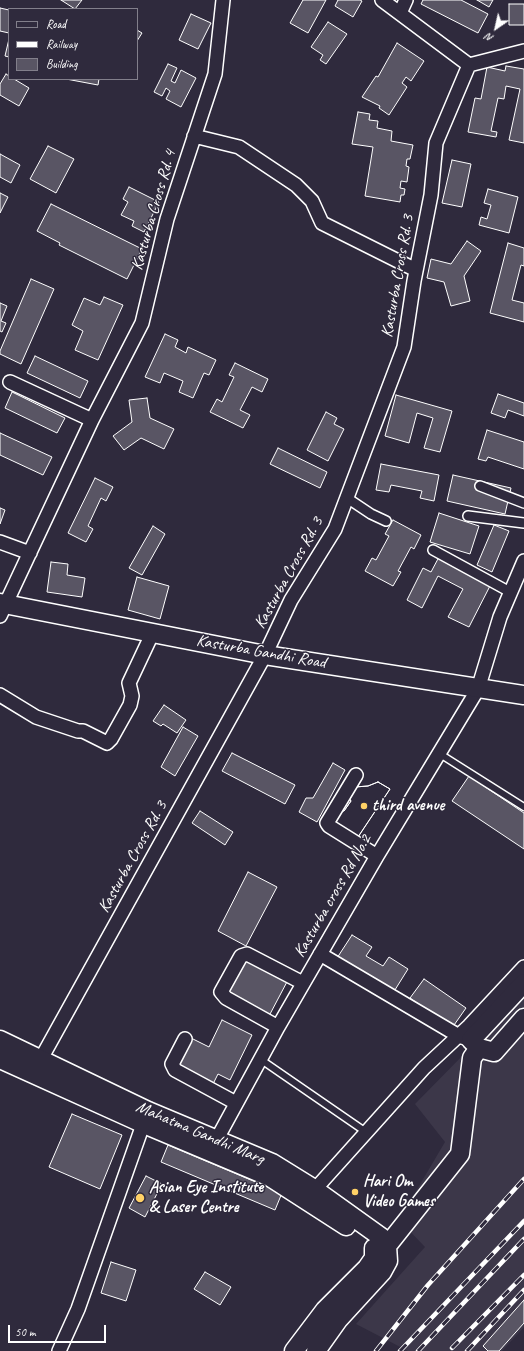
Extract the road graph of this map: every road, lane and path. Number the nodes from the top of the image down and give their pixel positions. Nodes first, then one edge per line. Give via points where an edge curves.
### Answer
1 (223, 0) edge
2 (382, 0) edge
3 (406, 0) edge
4 (400, 13) junction
5 (524, 51) edge
6 (469, 65) junction
7 (194, 136) junction
8 (416, 270) junction
9 (10, 382) dead end
10 (92, 420) junction
11 (480, 486) dead end
12 (346, 498) junction
13 (524, 503) edge
14 (468, 516) dead end
15 (386, 521) dead end
16 (524, 523) edge
17 (0, 542) edge
18 (433, 550) dead end
19 (30, 553) junction
20 (524, 561) edge
21 (510, 592) junction
22 (2, 607) edge
23 (153, 632) junction
24 (265, 655) junction
25 (478, 688) junction
26 (0, 695) edge
27 (524, 695) edge
28 (440, 754) junction
29 (356, 775) dead end
30 (524, 807) edge
31 (377, 856) junction
32 (320, 954) junction
33 (524, 967) edge
34 (303, 983) junction
35 (524, 983) edge
36 (524, 1018) edge
37 (278, 1027) junction
38 (185, 1039) dead end
39 (0, 1040) edge
40 (469, 1041) junction
41 (0, 1059) edge
42 (260, 1059) junction
43 (36, 1067) junction
44 (236, 1103) junction
45 (146, 1118) junction
46 (366, 1132) junction
47 (213, 1145) junction
48 (310, 1194) junction
49 (381, 1247) junction
50 (331, 1315) junction
51 (59, 1351) edge
52 (294, 1351) edge
53 (316, 1351) edge

1 - 7 street, Kasturba Cross Rd. 4 via 215,74
2 - 4 street
3 - 4 street
4 - 6 street
5 - 6 street
6 - 8 street, Kasturba Cross Rd. 3 via 436,143 431,195
7 - 8 street via 240,146 296,185 312,201 322,223
7 - 10 street, Kasturba Cross Rd. 4 via 167,219 142,323
8 - 12 street, Kasturba Cross Rd. 3 via 404,347
9 - 10 street
10 - 19 street, Kasturba Cross Rd. 4
11 - 13 street
12 - 15 street
12 - 24 street, Kasturba Cross Rd. 3 via 335,529 291,600
14 - 16 street
17 - 19 street
18 - 21 street
19 - 22 street, Kasturba Cross Rd. 4
20 - 21 street, Kasturba cross Rd No.2
21 - 25 street, Kasturba cross Rd No.2
22 - 23 main road, Kasturba Gandhi Road
23 - 24 main road, Kasturba Gandhi Road
23 - 26 street via 129,683 132,696 130,705 107,743 83,730 78,731 36,717
24 - 25 main road, Kasturba Gandhi Road
24 - 43 street, Kasturba Cross Rd. 3
25 - 27 main road, Kasturba Gandhi Road
25 - 28 street, Kasturba cross Rd No.2
28 - 30 lane
28 - 31 street, Kasturba cross Rd No.2
29 - 31 street via 327,823
31 - 32 street, Kasturba cross Rd No.2
32 - 34 street, Kasturba cross Rd No.2
32 - 40 street
33 - 40 street
34 - 37 street, Kasturba cross Rd No.2
34 - 37 street via 247,954 241,956 221,992 226,998
35 - 40 main road
36 - 40 main road via 494,1052
37 - 42 street, Kasturba cross Rd No.2
38 - 44 street via 172,1064 175,1070
39 - 43 main road
40 - 46 street via 424,1068
40 - 49 main road via 472,1058 460,1154
41 - 43 main road
42 - 44 street, Kasturba cross Rd No.2
42 - 46 lane
43 - 45 main road
44 - 47 street, Kasturba cross Rd No.2
45 - 47 main road
45 - 51 street via 78,1309
46 - 48 street
47 - 48 main road via 270,1177
48 - 49 main road via 381,1237
49 - 50 main road via 388,1261 382,1272
50 - 52 main road
50 - 53 main road

